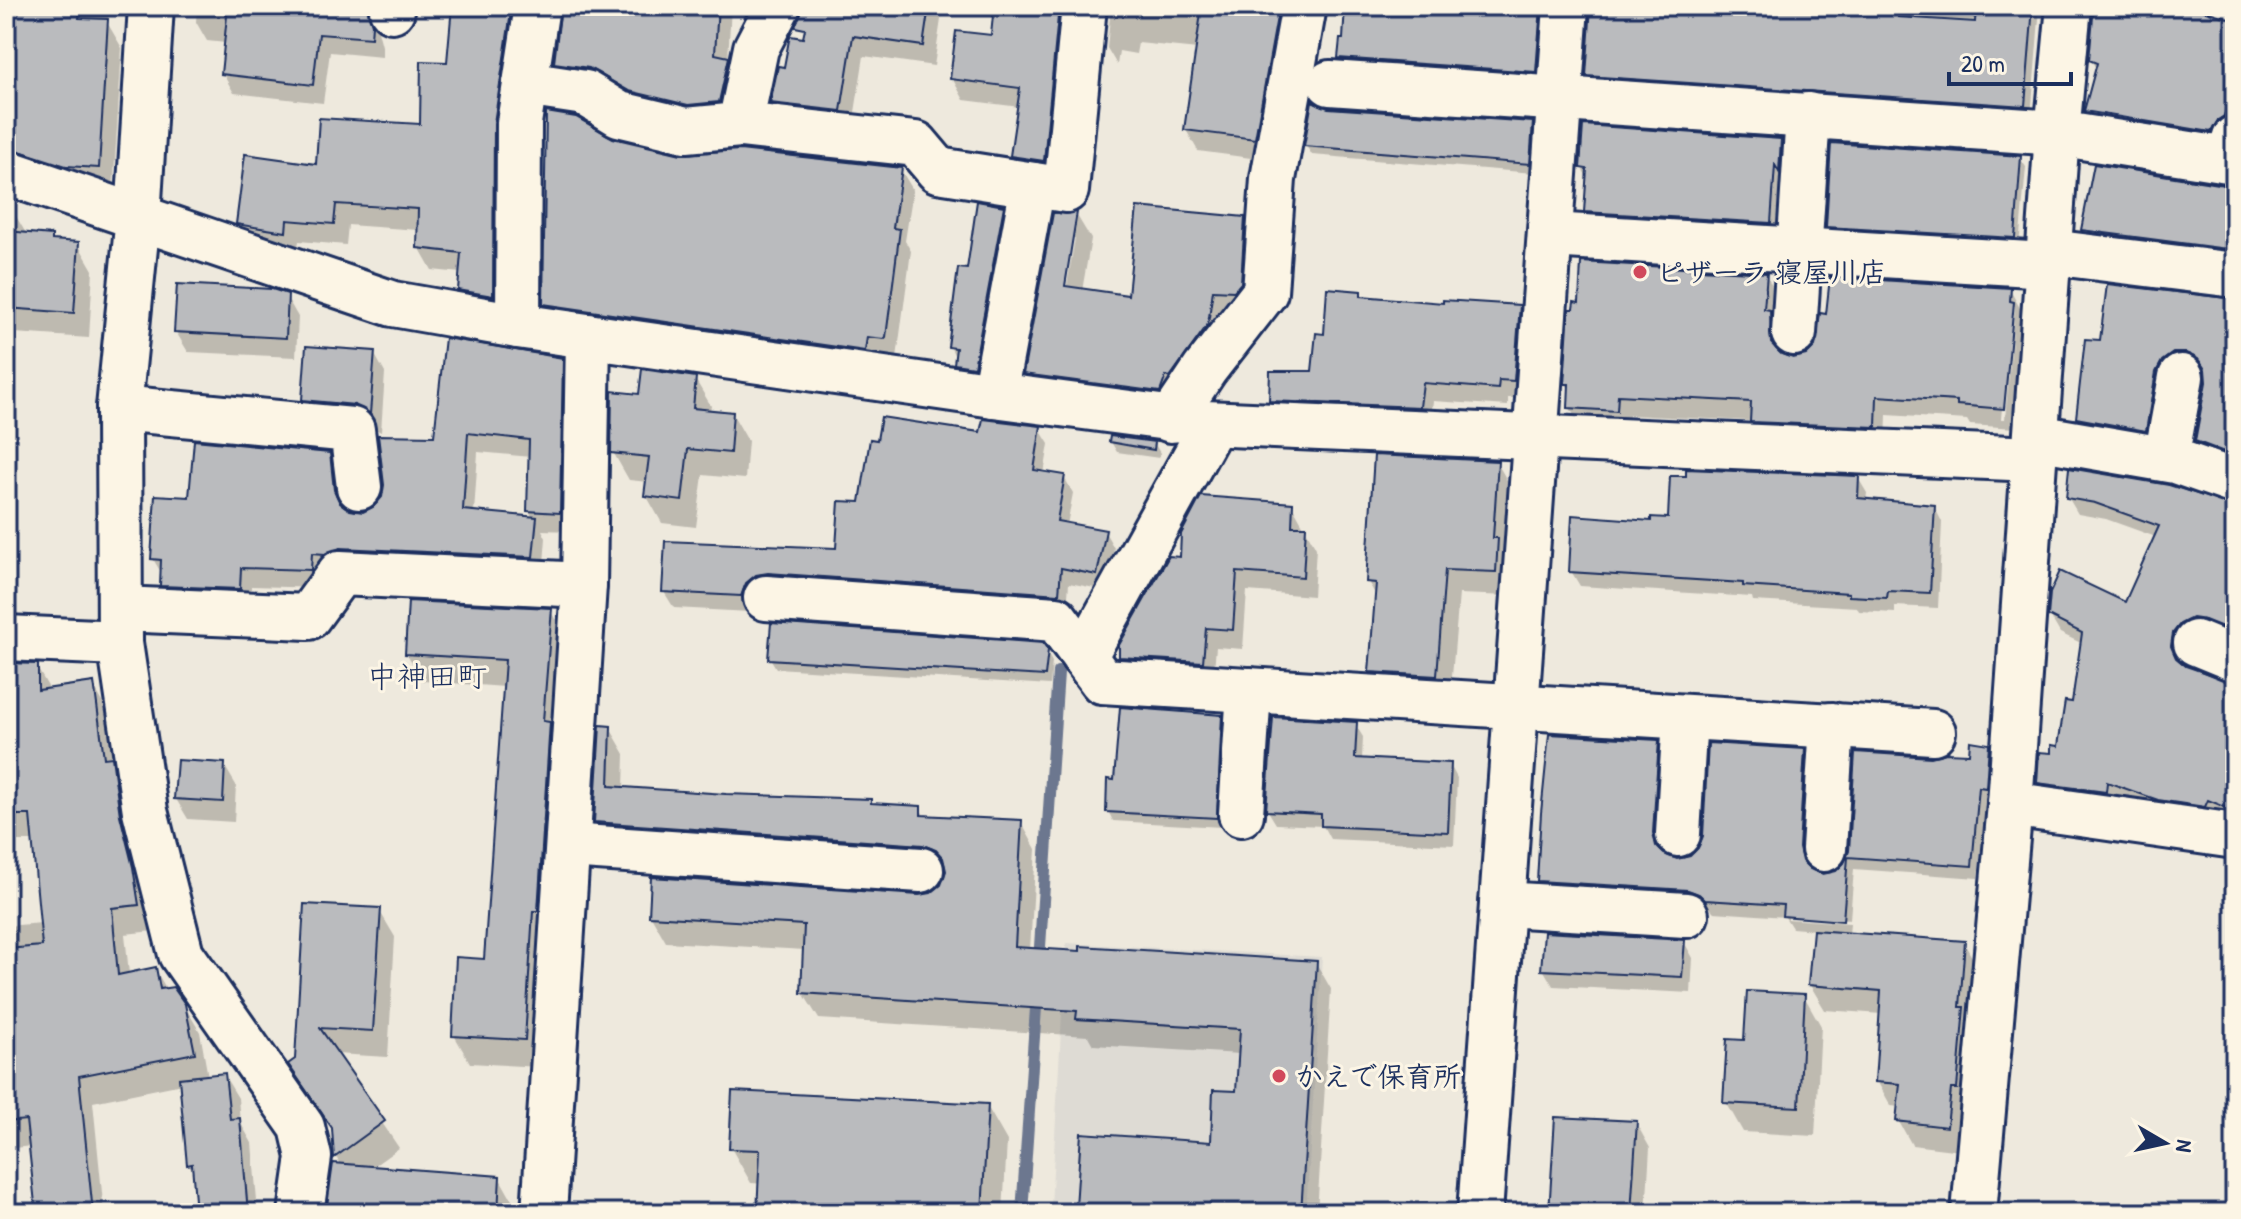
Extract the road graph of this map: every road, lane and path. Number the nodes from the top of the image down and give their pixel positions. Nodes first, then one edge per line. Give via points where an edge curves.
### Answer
1 (151, 6) edge
2 (537, 6) edge
3 (778, 6) edge
4 (1084, 6) edge
5 (1304, 6) edge
6 (1566, 6) edge
7 (2069, 6) edge
8 (1330, 83) dead end
9 (525, 84) junction
10 (1559, 97) junction
11 (1808, 115) junction
12 (740, 125) junction
13 (2057, 133) junction
14 (2233, 153) edge
15 (6, 172) edge
16 (1033, 185) junction
17 (138, 217) junction
18 (1550, 235) junction
19 (1799, 250) junction
20 (2049, 259) junction
21 (2235, 275) edge
22 (518, 326) junction
23 (1794, 333) dead end
24 (588, 336) junction
25 (2181, 377) dead end
26 (994, 395) junction
27 (119, 408) junction
28 (1194, 422) junction
29 (1535, 437) junction
30 (2035, 448) junction
31 (2166, 459) junction
32 (2235, 482) edge
33 (359, 487) dead end
34 (584, 585) junction
35 (766, 598) dead end
36 (120, 626) junction
37 (6, 638) edge
38 (1084, 657) junction
39 (1249, 690) junction
40 (1516, 706) junction
41 (1685, 717) junction
42 (1832, 725) junction
43 (1933, 732) dead end
44 (2010, 804) junction
45 (1241, 814) dead end
46 (1678, 834) dead end
47 (2235, 836) edge
48 (568, 846) junction
49 (1824, 849) dead end
50 (921, 870) dead end
51 (1502, 904) junction
52 (1686, 915) dead end
53 (301, 1213) edge
54 (544, 1213) edge
55 (1480, 1213) edge
56 (1974, 1213) edge

1 - 17 street
2 - 9 street
3 - 12 street via 756,48
4 - 16 street via 1066,190
5 - 28 street via 1273,179 1265,292 1205,369
6 - 10 street
7 - 13 street
8 - 10 street
9 - 12 street via 585,93 619,114 686,130
9 - 22 street via 519,123
10 - 11 street
10 - 18 street
11 - 13 street
11 - 19 street
12 - 16 street via 916,144 938,170
13 - 14 street
13 - 20 street
15 - 17 street
16 - 26 street
17 - 22 street via 393,304
17 - 27 street
18 - 19 street
18 - 29 street
19 - 20 street
19 - 23 street
20 - 21 street
20 - 30 street
22 - 24 street
24 - 26 street
24 - 34 street
25 - 31 street
26 - 28 street
27 - 33 street via 352,430
27 - 36 street
28 - 29 street
28 - 38 street
29 - 30 street
29 - 40 street
30 - 31 street
30 - 44 street
31 - 32 street
34 - 36 street via 340,573 308,617
34 - 48 street
35 - 38 street via 1056,619
36 - 37 street
36 - 53 street via 145,811 181,954 302,1127 309,1157
38 - 39 street via 1102,681
39 - 40 street
39 - 45 street
40 - 41 street
40 - 51 street
41 - 42 street
41 - 46 street
42 - 43 street
42 - 49 street
44 - 47 street
44 - 56 street
48 - 50 street
48 - 54 street
51 - 52 street
51 - 55 street

